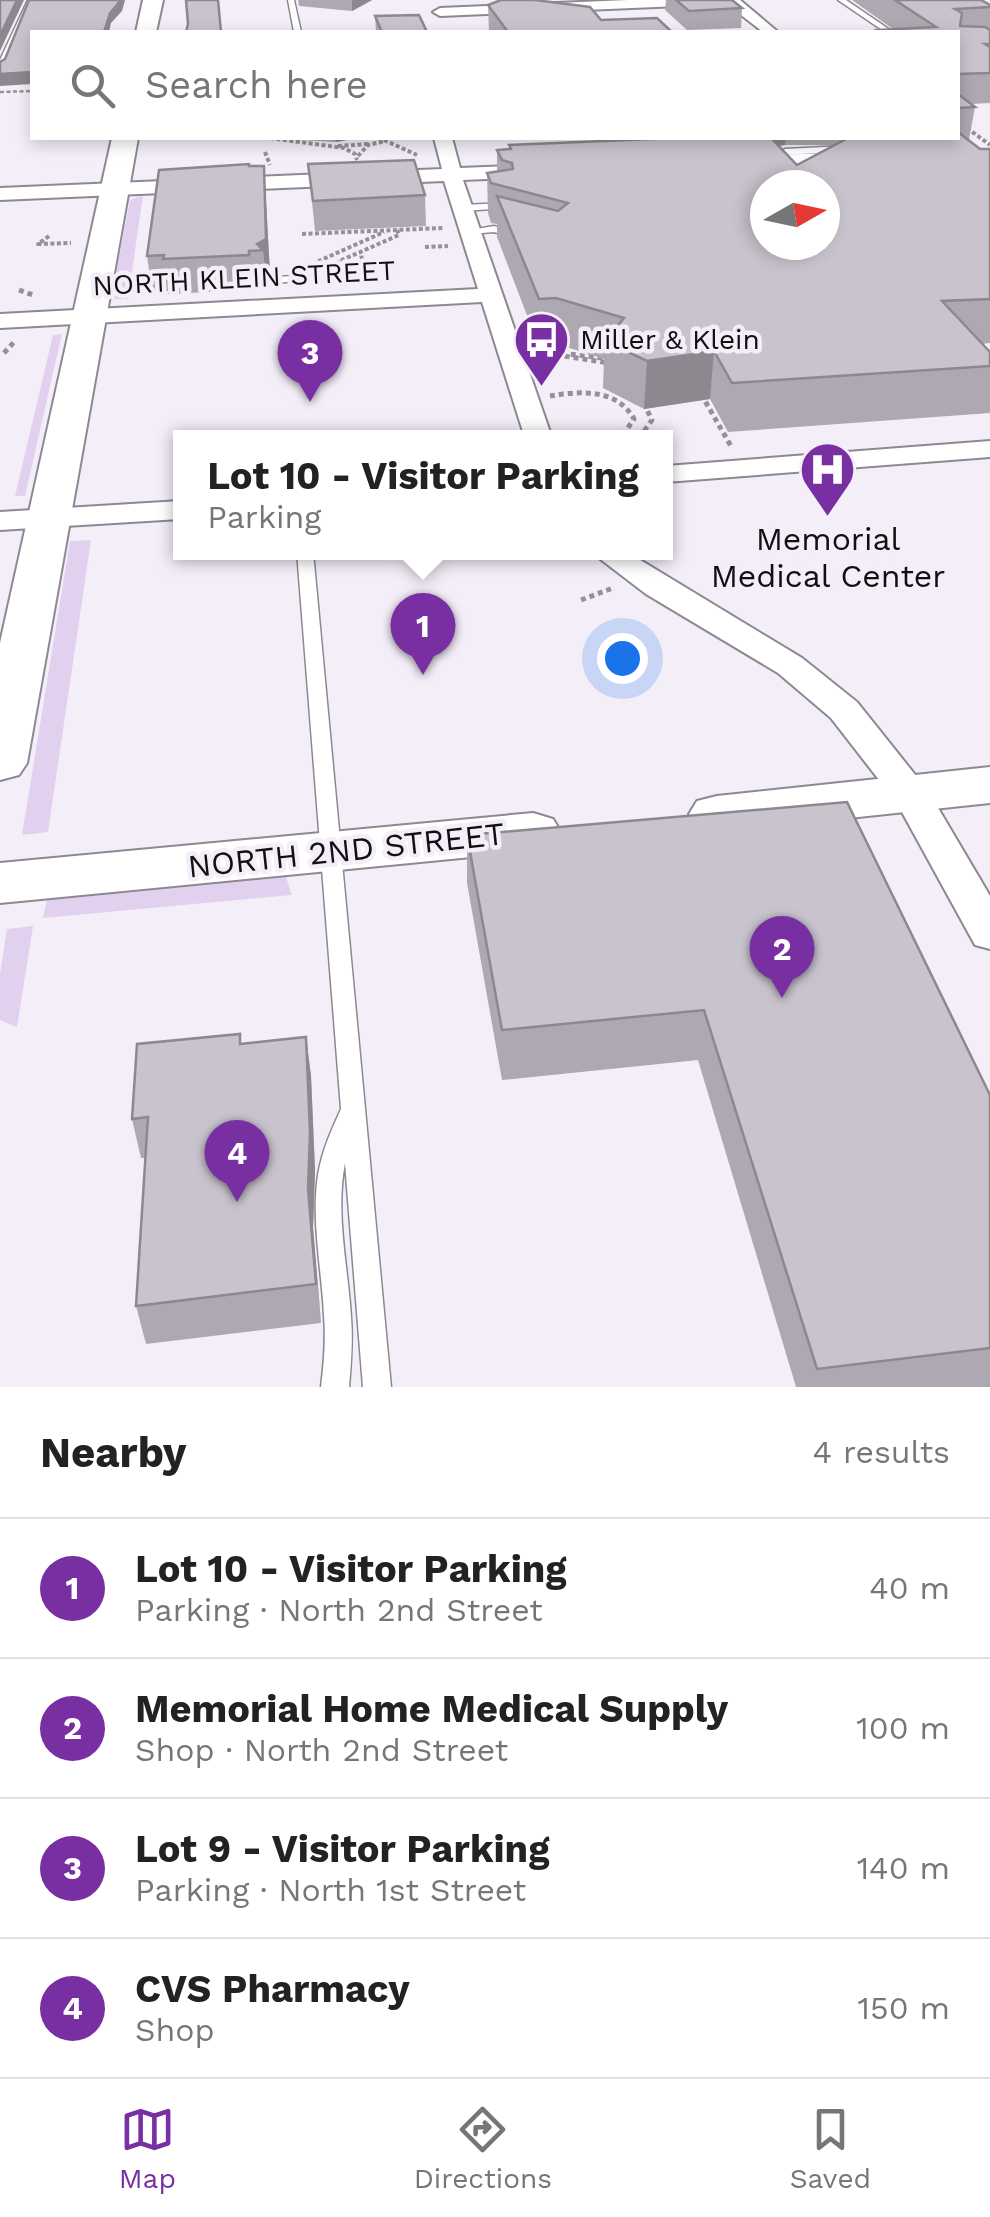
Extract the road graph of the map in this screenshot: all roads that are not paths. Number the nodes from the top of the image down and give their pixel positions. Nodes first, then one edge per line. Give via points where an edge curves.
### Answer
1 (32, 0) edge
2 (153, 0) edge
3 (291, 0) edge
4 (729, 0) edge
5 (841, 0) edge
6 (586, 3) edge
7 (440, 13) edge
8 (146, 30) edge
9 (298, 30) edge
10 (767, 30) edge
11 (886, 30) edge
12 (0, 69) edge
13 (125, 140) edge
14 (444, 140) edge
15 (786, 152) edge
16 (869, 154) joint
17 (730, 163) edge
18 (556, 170) edge
19 (454, 175) junction
20 (116, 189) junction
21 (0, 194) edge
22 (505, 206) edge
23 (462, 208) junction
24 (470, 231) junction
25 (526, 238) edge
26 (296, 276) dead end
27 (270, 277) dead end
28 (492, 295) junction
29 (87, 317) junction
30 (0, 321) edge
31 (536, 430) edge
32 (990, 449) edge
33 (673, 473) edge
34 (173, 510) edge
35 (47, 518) junction
36 (0, 521) edge
37 (305, 560) edge
38 (618, 560) edge
39 (0, 764) edge
40 (990, 785) edge
41 (912, 794) junction
42 (661, 819) edge
43 (584, 827) edge
44 (330, 852) junction
45 (0, 884) edge
46 (990, 934) edge
47 (352, 1111) junction
48 (335, 1387) edge
49 (376, 1387) edge

1 - 12 lane
2 - 8 street
3 - 9 lane
4 - 6 street
4 - 10 street
5 - 11 lane
6 - 7 street
13 - 20 street
14 - 19 street
15 - 16 lane
16 - 17 street
18 - 19 street
19 - 20 street
19 - 23 street
20 - 21 street
20 - 29 street
22 - 23 lane
23 - 24 street
24 - 25 lane
24 - 28 street
26 - 27 lane
28 - 29 street, NORTH KLEIN STREET
28 - 31 street
29 - 30 street, NORTH KLEIN STREET
29 - 35 street
32 - 33 street
34 - 35 street
35 - 36 street
35 - 39 street
37 - 44 lane
38 - 41 street via 813,682 850,714
40 - 41 street
41 - 42 street
41 - 46 street
43 - 44 street, NORTH 2ND STREET
44 - 45 street, NORTH 2ND STREET
44 - 47 lane
47 - 48 lane via 337,1136 328,1183
47 - 49 lane

